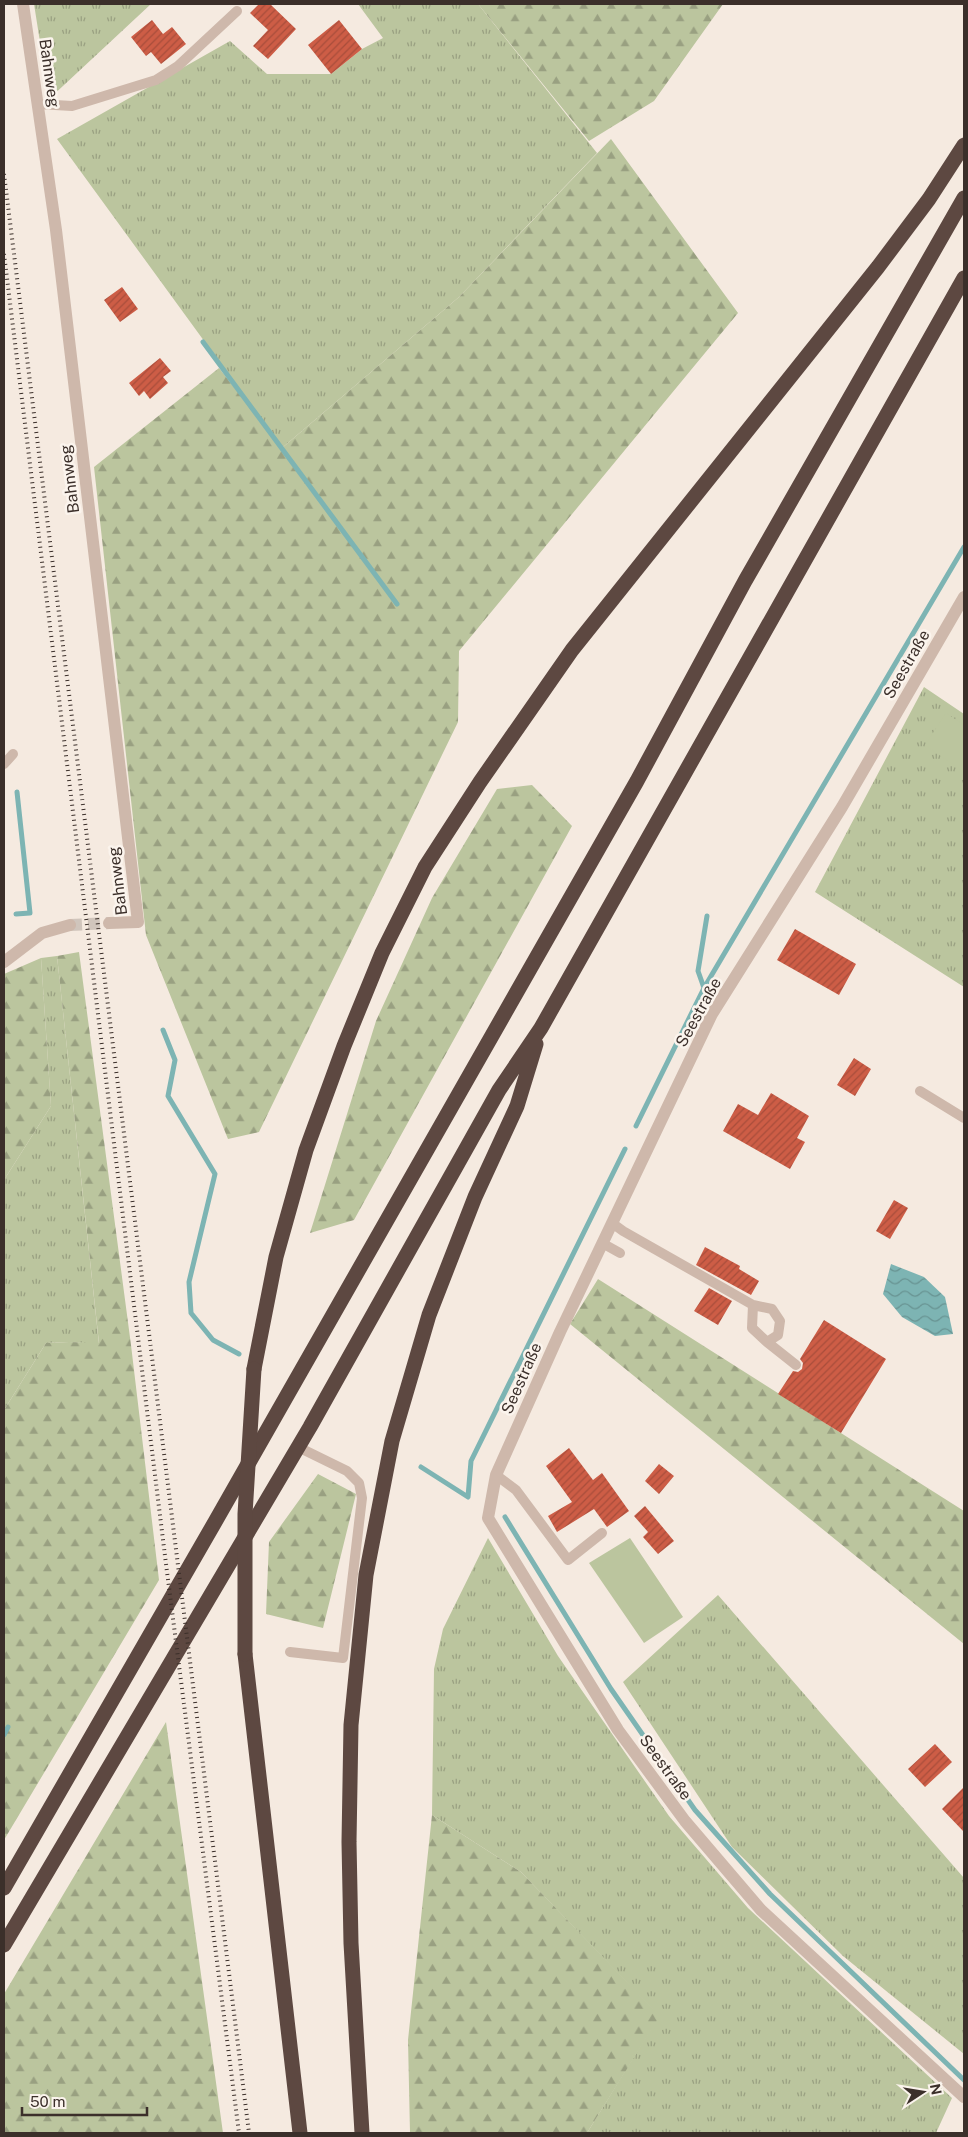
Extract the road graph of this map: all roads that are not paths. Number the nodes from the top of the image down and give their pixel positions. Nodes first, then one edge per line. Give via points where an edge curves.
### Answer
1 (23, 4) edge
2 (237, 11) dead end
3 (38, 104) junction
4 (964, 145) edge
5 (964, 198) edge
6 (964, 278) edge
7 (964, 597) edge
8 (13, 754) dead end
9 (4, 764) edge
10 (109, 923) tunnel mouth
11 (70, 925) tunnel mouth
12 (4, 962) edge
13 (541, 1028) junction
14 (920, 1091) dead end
15 (964, 1118) edge
16 (612, 1223) junction
17 (602, 1243) junction
18 (620, 1253) dead end
19 (753, 1305) junction
20 (767, 1342) junction
21 (796, 1366) dead end
22 (298, 1447) junction
23 (496, 1475) junction
24 (602, 1533) dead end
25 (290, 1652) dead end
26 (4, 1888) edge
27 (4, 1945) edge
28 (964, 2097) edge
29 (300, 2133) edge
30 (362, 2133) edge

1 - 3 street, Bahnweg
2 - 3 lane via 178,66 156,80 72,106
3 - 10 street, Bahnweg via 56,230 138,922
4 - 29 highway, bridge via 878,266 572,650 480,782 425,867 382,953 306,1150 276,1257 254,1369 245,1514 245,1654
5 - 26 highway via 745,581 622,806
6 - 13 highway
7 - 16 street, Seestraße via 842,807 712,1014
8 - 9 lane
11 - 12 street via 42,933
13 - 22 highway via 499,1090
13 - 30 highway via 517,1106 475,1196 429,1315 392,1441 366,1576 351,1725 349,1842 351,1943
14 - 15 lane
16 - 17 street, Seestraße
16 - 19 lane
17 - 18 lane
17 - 23 street, Seestraße
19 - 20 lane via 752,1328
19 - 20 lane via 772,1309 780,1321 778,1335
20 - 21 lane
22 - 25 lane via 347,1471 359,1483 362,1498 343,1658
22 - 27 highway
23 - 24 lane via 516,1490 568,1560
23 - 28 street, Seestraße via 488,1518 618,1730 685,1821 761,1910

